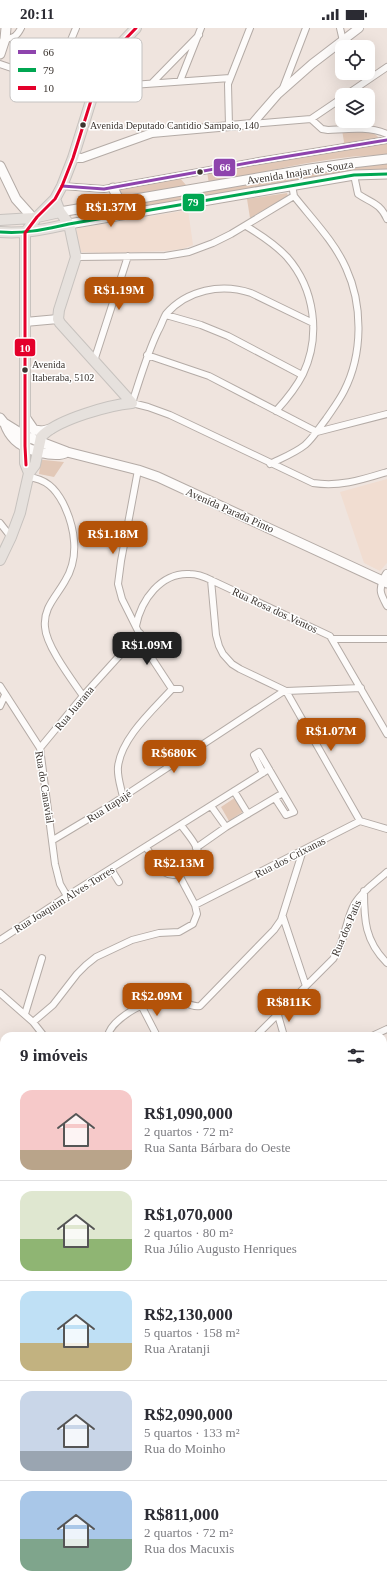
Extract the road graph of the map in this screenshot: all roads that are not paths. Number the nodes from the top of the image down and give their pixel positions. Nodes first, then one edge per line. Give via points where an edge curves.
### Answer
1 (6, 28) edge
2 (21, 28) edge
3 (76, 28) edge
4 (136, 28) edge
5 (201, 28) edge
6 (250, 28) edge
7 (306, 28) edge
8 (340, 28) edge
9 (359, 28) edge
10 (198, 35) junction
11 (10, 38) edge
12 (13, 38) edge
13 (72, 38) edge
14 (127, 38) edge
15 (5, 39) junction
16 (343, 40) edge
17 (344, 40) edge
18 (335, 47) edge
19 (0, 54) edge
20 (0, 64) edge
21 (10, 67) edge
22 (387, 67) edge
23 (230, 78) junction
24 (180, 81) junction
25 (152, 83) junction
26 (142, 84) edge
27 (356, 88) edge
28 (282, 91) junction
29 (90, 102) edge
30 (335, 103) edge
31 (311, 119) junction
32 (252, 124) junction
33 (229, 126) junction
34 (387, 134) edge
35 (387, 140) edge
36 (73, 158) junction
37 (387, 160) edge
38 (0, 166) edge
39 (387, 174) edge
40 (354, 175) junction
41 (292, 185) junction
42 (62, 186) junction
43 (112, 188) junction
44 (294, 196) junction
45 (16, 199) junction
46 (55, 199) junction
47 (120, 202) junction
48 (60, 212) junction
49 (35, 217) junction
50 (14, 219) junction
51 (387, 219) edge
52 (0, 220) edge
53 (95, 220) junction
54 (69, 224) junction
55 (246, 226) junction
56 (0, 232) edge
57 (25, 233) junction
58 (128, 256) junction
59 (76, 257) junction
60 (166, 315) junction
61 (58, 319) junction
62 (25, 322) junction
63 (313, 322) junction
64 (147, 355) junction
65 (94, 361) junction
66 (302, 375) junction
67 (132, 404) junction
68 (276, 411) junction
69 (25, 414) junction
70 (387, 414) edge
71 (2, 420) edge
72 (52, 428) junction
73 (317, 432) junction
74 (25, 436) junction
75 (24, 446) junction
76 (39, 446) junction
77 (53, 446) junction
78 (67, 452) junction
79 (270, 464) junction
80 (138, 470) junction
81 (387, 472) edge
82 (29, 475) junction
83 (0, 523) edge
84 (11, 537) junction
85 (0, 560) edge
86 (386, 579) edge
87 (211, 580) junction
88 (387, 606) edge
89 (136, 626) junction
90 (140, 633) junction
91 (332, 639) junction
92 (387, 639) edge
93 (0, 686) edge
94 (361, 688) junction
95 (172, 689) junction
96 (180, 689) dead end
97 (285, 691) junction
98 (5, 695) junction
99 (83, 696) junction
100 (0, 706) edge
101 (387, 734) edge
102 (40, 748) junction
103 (269, 769) junction
104 (263, 773) junction
105 (234, 791) junction
106 (283, 793) junction
107 (123, 797) junction
108 (275, 798) junction
109 (211, 806) junction
110 (248, 814) junction
111 (360, 821) junction
112 (181, 824) junction
113 (226, 827) junction
114 (387, 829) edge
115 (53, 840) junction
116 (146, 846) junction
117 (196, 848) junction
118 (303, 850) junction
119 (111, 869) junction
120 (387, 872) edge
121 (179, 875) junction
122 (119, 882) dead end
123 (364, 891) junction
124 (67, 896) junction
125 (195, 906) junction
126 (283, 917) junction
127 (0, 940) edge
128 (42, 958) dead end
129 (387, 964) edge
130 (306, 986) junction
131 (0, 993) edge
132 (141, 1006) junction
133 (25, 1014) junction
134 (278, 1014) junction
135 (33, 1022) junction
136 (41, 1032) edge
137 (109, 1032) edge
138 (155, 1032) edge
139 (260, 1032) edge
140 (283, 1032) edge
141 (139, 1588) edge
142 (145, 1588) edge

1 - 15 main road
2 - 12 street via 18,35
3 - 13 street
4 - 14 main road
5 - 10 street
6 - 23 street
7 - 28 street
8 - 16 street
9 - 17 street
10 - 24 street
10 - 25 street
11 - 15 street
15 - 19 main road
18 - 28 street
20 - 21 street
22 - 27 street
23 - 24 street
23 - 33 street
24 - 25 street
25 - 26 street
28 - 32 street
29 - 36 main road
30 - 31 street
31 - 32 street
31 - 34 street via 328,130 365,129
32 - 33 street
33 - 36 street via 144,135 82,158
35 - 43 street
36 - 42 main road
37 - 47 main road, Avenida Inajar de Souza via 331,166
38 - 45 main road
39 - 40 main road, Avenida Inajar de Souza
40 - 41 main road, Avenida Inajar de Souza
40 - 51 street via 358,194 379,206
41 - 44 street
41 - 53 main road, Avenida Inajar de Souza
42 - 43 street
42 - 46 main road
43 - 47 main road
44 - 55 street
44 - 73 street via 345,266 356,297 356,353 351,374 344,392
45 - 49 main road
45 - 50 main road via 18,210
46 - 48 main road
46 - 49 main road
47 - 48 main road, Avenida Inajar de Souza
47 - 53 main road via 114,212 99,215
48 - 49 main road, Avenida Inajar de Souza
48 - 54 main road
49 - 50 main road, Avenida Inajar de Souza
49 - 57 main road
50 - 52 main road, Avenida Inajar de Souza
53 - 54 main road, Avenida Inajar de Souza
54 - 57 main road, Avenida Inajar de Souza
54 - 59 main road
55 - 58 street via 189,252 165,256
55 - 63 street via 280,250 302,278 312,308
56 - 57 main road, Avenida Inajar de Souza
57 - 62 main road
58 - 59 street
58 - 65 street
59 - 61 main road
60 - 63 street via 184,299 199,292 230,289 251,293
60 - 64 street
60 - 66 street via 228,336
61 - 62 street
61 - 65 main road
62 - 69 main road
63 - 66 street via 312,349
64 - 67 street
64 - 68 street via 209,376
65 - 67 main road
66 - 68 street
67 - 72 main road via 104,409
67 - 79 street via 170,415
68 - 73 street
69 - 71 main road via 18,423 12,424
69 - 72 main road via 34,430
69 - 74 main road
70 - 73 street
71 - 74 main road, Avenida Parada Pinto
71 - 75 main road via 16,441
72 - 76 main road via 44,434
72 - 77 main road
73 - 79 street via 304,446
74 - 75 main road
74 - 76 main road, Avenida Parada Pinto
75 - 76 main road, Avenida Parada Pinto
75 - 82 main road
76 - 77 main road, Avenida Parada Pinto
76 - 78 main road, Avenida Parada Pinto via 60,455
76 - 82 main road via 35,465
77 - 78 main road, Avenida Parada Pinto
78 - 80 main road, Avenida Parada Pinto
79 - 81 street via 313,484 324,485 348,483
80 - 86 main road, Avenida Parada Pinto
80 - 89 street via 118,584 122,599
82 - 84 main road
82 - 99 street via 43,480 55,491 71,522 75,550 66,580 46,612 45,629 57,656
83 - 84 street
84 - 85 main road
86 - 88 street via 380,587 380,592
87 - 89 street, Rua Rosa dos Ventos via 190,574 167,579 150,594
87 - 91 street, Rua Rosa dos Ventos
87 - 97 street via 216,635 223,654 240,669
89 - 90 street
90 - 95 street via 151,657
90 - 99 street, Rua Juarana
91 - 92 street
91 - 94 street, Rua Rosa dos Ventos
93 - 98 street, Rua do Canavial
94 - 97 street
94 - 101 street, Rua Rosa dos Ventos
95 - 96 street
95 - 107 street via 135,731 124,749 118,768
97 - 107 street, Rua Itapajé
97 - 111 street
98 - 100 street
98 - 102 street, Rua do Canavial
99 - 102 street, Rua Juarana
102 - 115 street, Rua do Canavial
103 - 104 street, Rua Joaquim Alves Torres
103 - 104 street via 259,752 254,755
103 - 106 street
104 - 105 street, Rua Joaquim Alves Torres
105 - 109 street, Rua Joaquim Alves Torres
105 - 110 street
106 - 108 street
106 - 108 street via 294,812 286,815
107 - 115 street, Rua Itapajé
108 - 110 street
109 - 112 street, Rua Joaquim Alves Torres
109 - 113 street
110 - 113 street
111 - 114 street
111 - 118 street, Rua dos Crixanas
112 - 116 street, Rua Joaquim Alves Torres
112 - 117 street
113 - 117 street
115 - 124 street, Rua do Canavial via 57,873
116 - 119 street, Rua Joaquim Alves Torres
116 - 121 street via 163,872 168,875
117 - 121 street via 199,861
118 - 125 street, Rua dos Crixanas
118 - 126 street
119 - 122 street
119 - 124 street, Rua Joaquim Alves Torres
120 - 123 street, Rua dos Patis
121 - 125 street
123 - 129 street via 367,932
123 - 130 street, Rua dos Patis via 354,904 337,954
124 - 127 street, Rua Joaquim Alves Torres
125 - 135 street via 196,919 186,929 132,940 86,965 53,1005
126 - 130 street
126 - 132 street via 274,930 200,1006 170,997 153,1000
128 - 133 street
130 - 134 street, Rua dos Patis
131 - 133 street
132 - 137 street via 116,1021
132 - 138 street
133 - 135 street
134 - 139 street, Rua dos Patis
134 - 140 street
135 - 136 street
141 - 142 street

